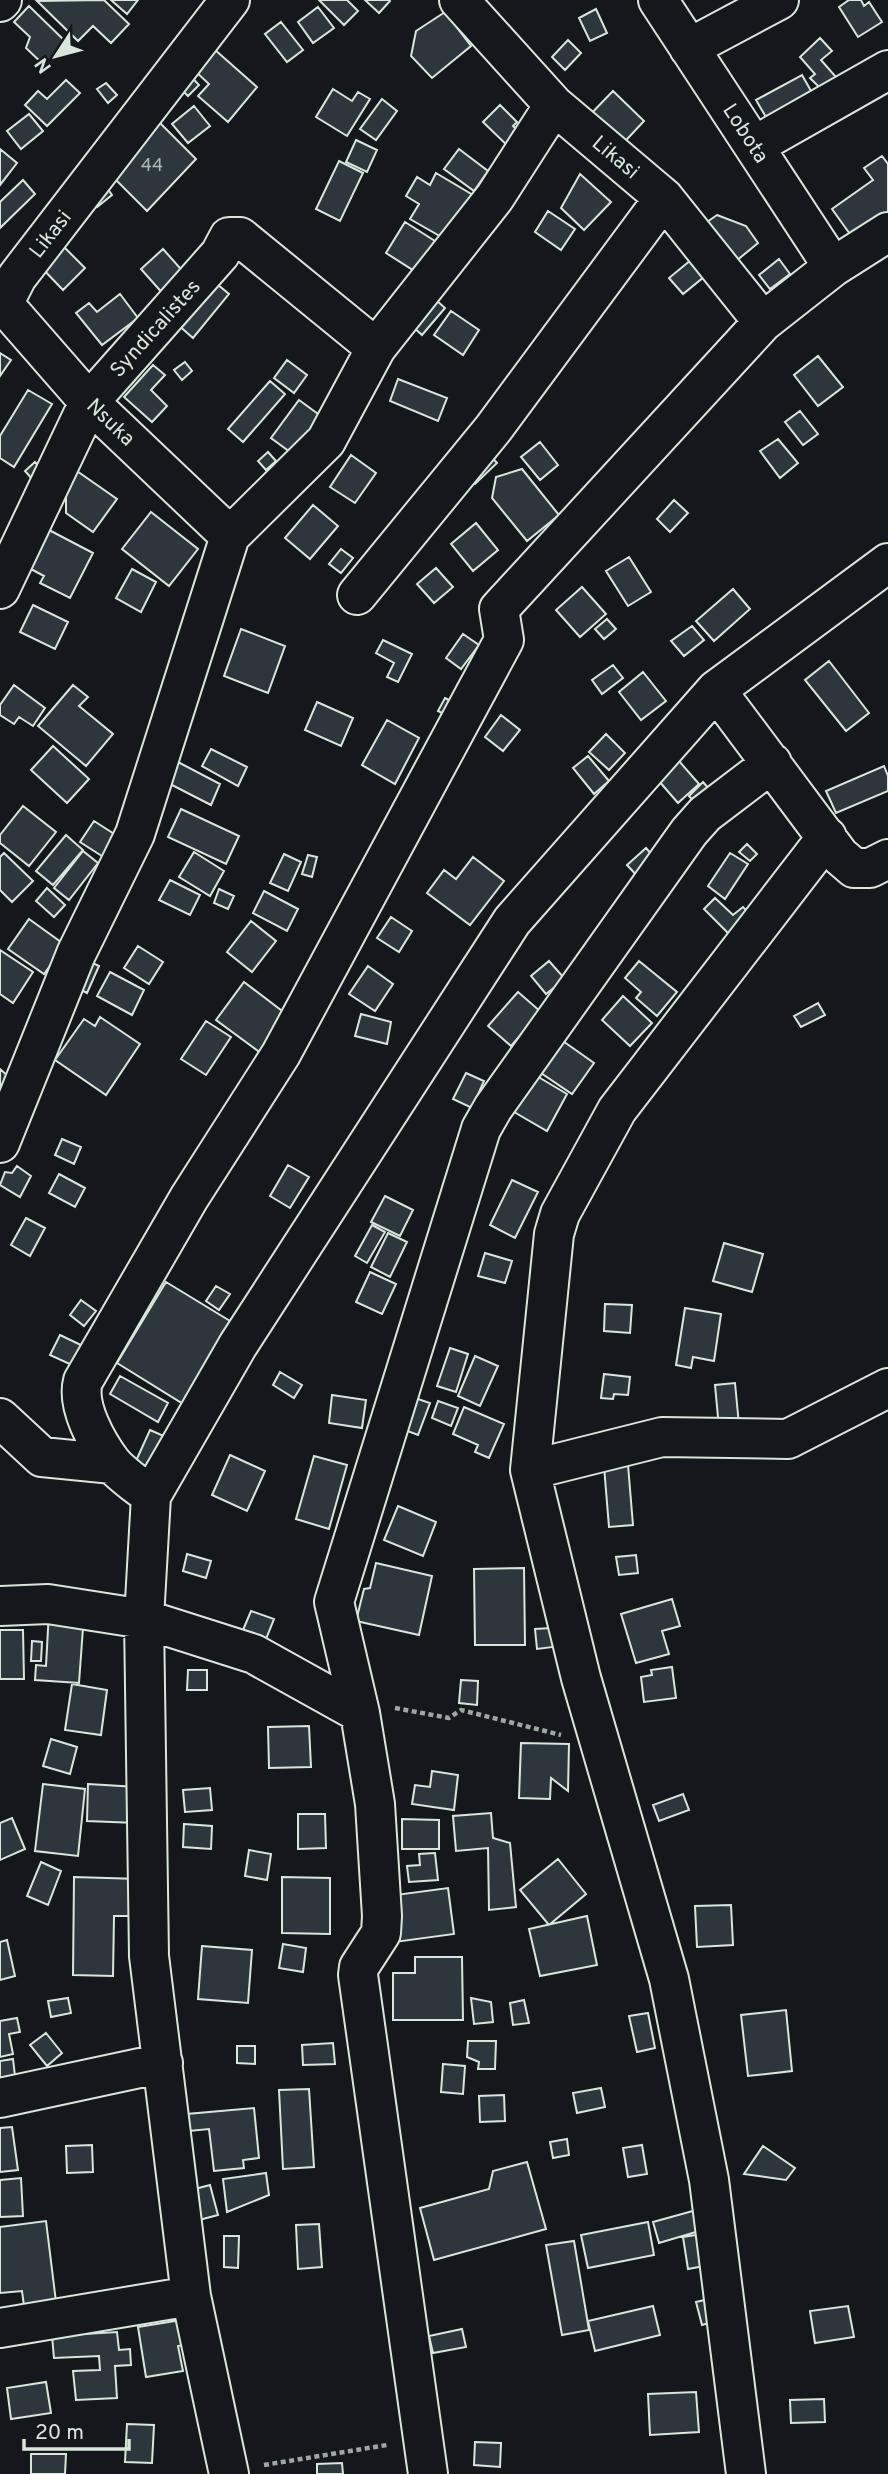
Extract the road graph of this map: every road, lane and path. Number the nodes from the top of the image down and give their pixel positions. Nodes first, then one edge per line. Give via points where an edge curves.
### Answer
1 (230, 0) edge
2 (459, 0) edge
3 (658, 0) edge
4 (779, 0) edge
5 (689, 48) junction
6 (888, 69) edge
7 (554, 105) junction
8 (754, 146) junction
9 (664, 198) junction
10 (888, 232) edge
11 (833, 267) junction
12 (1, 305) edge
13 (764, 322) junction
14 (376, 348) junction
15 (89, 402) junction
16 (230, 536) junction
17 (888, 563) edge
18 (0, 589) edge
19 (357, 595) dead end
20 (716, 690) junction
21 (772, 763) junction
22 (827, 837) junction
23 (888, 859) edge
24 (14, 1069) edge
25 (0, 1143) edge
26 (888, 1388) edge
27 (0, 1418) edge
28 (113, 1464) junction
29 (530, 1470) junction
30 (151, 1496) junction
31 (0, 1606) edge
32 (144, 1619) junction
33 (358, 1706) junction
34 (599, 1739) junction
35 (163, 2063) junction
36 (0, 2098) edge
37 (191, 2296) junction
38 (0, 2328) edge
39 (425, 2457) edge
40 (229, 2472) edge
41 (746, 2474) edge

1 - 12 lane, Likasi via 17,277
2 - 7 lane, Likasi
3 - 5 lane, Lobota
4 - 5 lane
5 - 8 lane, Lobota
6 - 8 lane
7 - 9 lane, Likasi
7 - 14 lane via 495,197
8 - 11 lane, Lobota
9 - 13 lane, Likasi
9 - 19 lane via 493,429
10 - 11 lane
11 - 13 lane
12 - 15 lane, Nsuka
13 - 28 lane via 499,609 505,640 281,1054 189,1198 83,1381 79,1394 82,1408
14 - 15 lane, Syndicalistes via 240,237 229,237 220,254
14 - 16 lane via 326,441
15 - 16 lane, Nsuka
15 - 18 lane, Syndicalistes
16 - 24 lane via 135,834
17 - 20 lane
20 - 21 lane
20 - 30 lane via 497,942 238,1345
21 - 22 lane
21 - 33 lane via 705,814 690,832 481,1129 334,1602
22 - 23 lane via 854,868 870,868
22 - 29 lane via 617,1110 560,1214 554,1234
24 - 25 lane
26 - 29 lane via 788,1438 662,1437
27 - 28 lane via 42,1457
28 - 30 lane
29 - 34 lane
30 - 32 lane
31 - 32 lane via 48,1604
32 - 33 lane via 254,1654
32 - 35 lane via 149,1956
33 - 34 path via 449,1718 461,1710 556,1735
33 - 39 lane via 375,1804 383,1916 381,1933 358,1975
34 - 41 lane via 669,1979 709,2180
35 - 36 lane
35 - 37 lane
37 - 38 lane
37 - 40 lane
39 - 40 path

